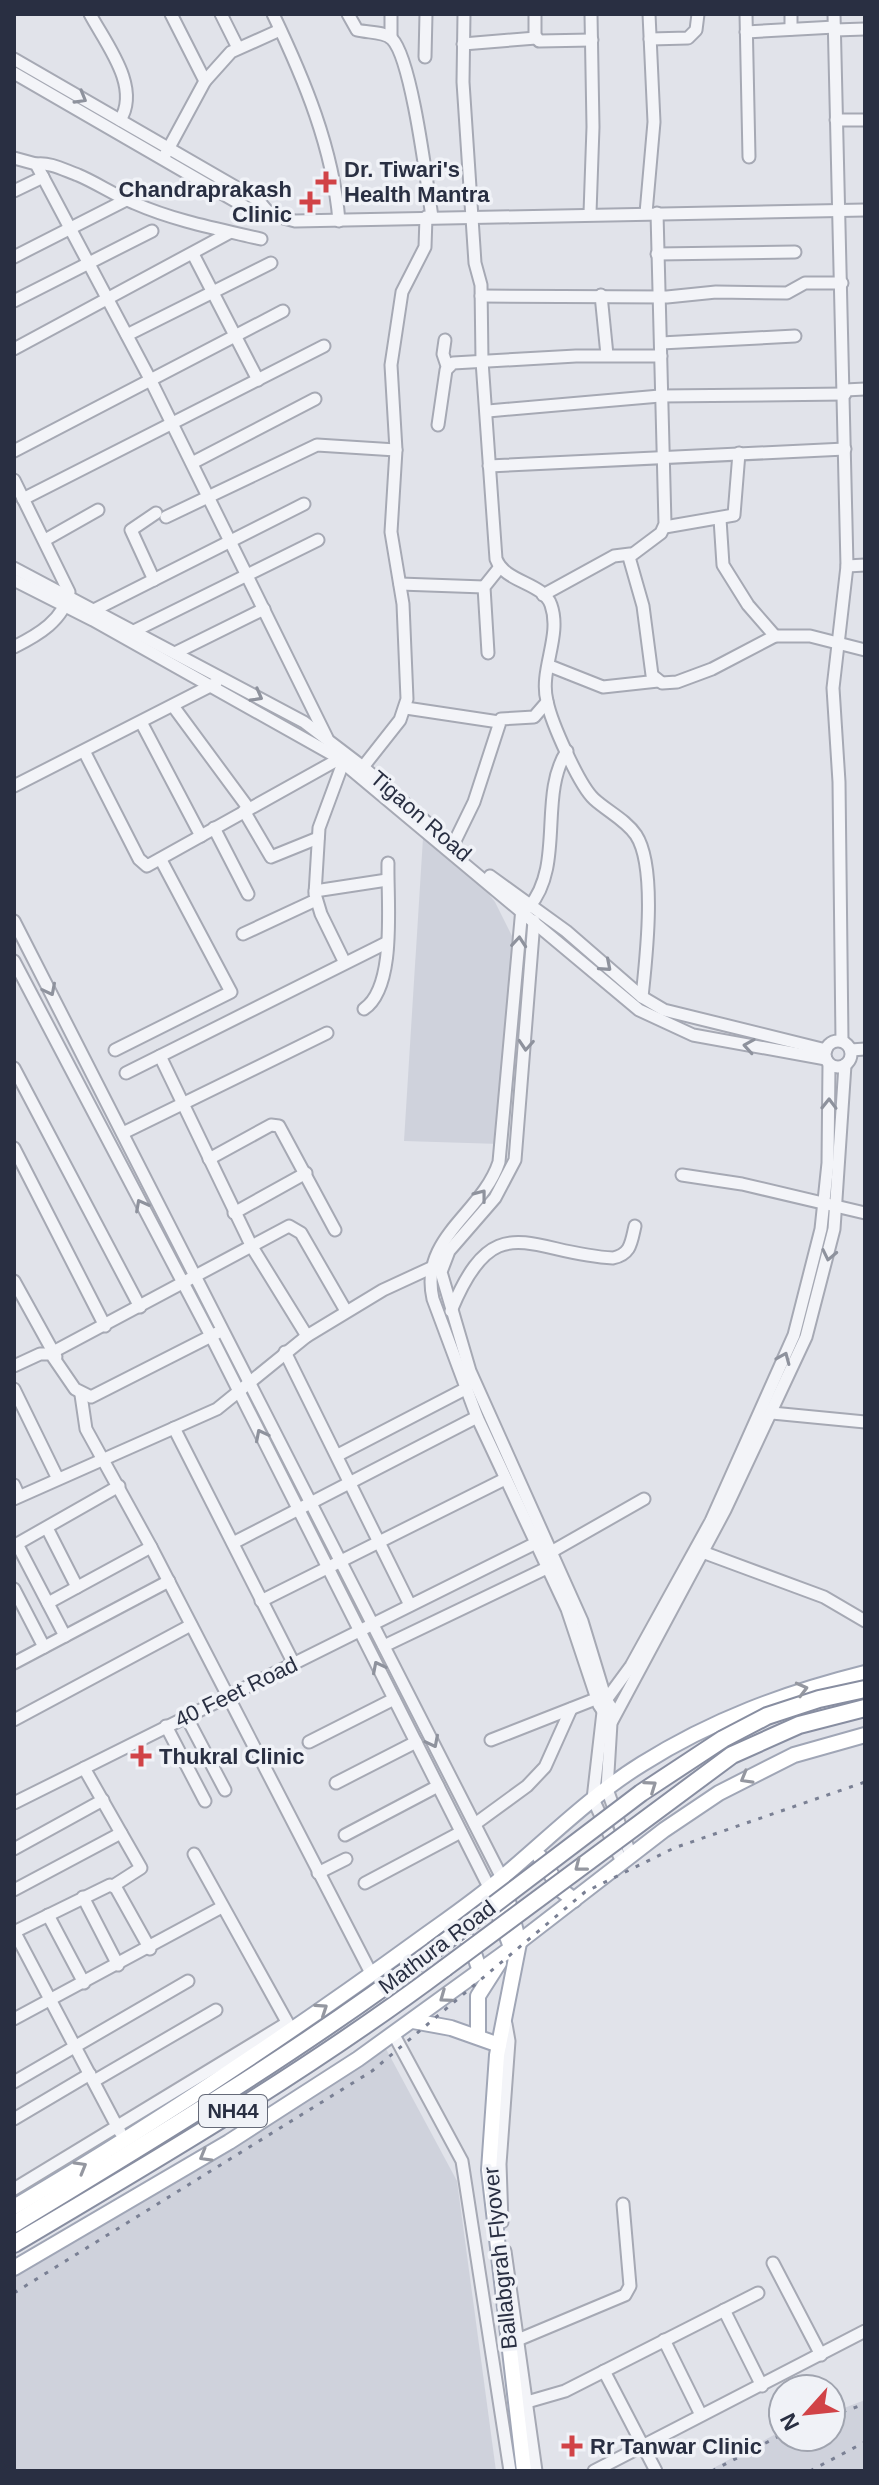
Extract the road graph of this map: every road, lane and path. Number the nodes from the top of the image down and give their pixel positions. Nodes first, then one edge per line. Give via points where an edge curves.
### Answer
1 (90, 14) edge
2 (171, 14) edge
3 (221, 14) edge
4 (273, 14) edge
5 (348, 14) edge
6 (391, 14) edge
7 (426, 14) edge
8 (464, 14) edge
9 (535, 14) edge
10 (591, 14) edge
11 (649, 14) edge
12 (698, 14) edge
13 (746, 14) edge
14 (791, 14) edge
15 (834, 14) edge
16 (791, 29) junction
17 (835, 29) junction
18 (865, 29) edge
19 (280, 30) junction
20 (746, 32) junction
21 (391, 38) junction
22 (536, 38) junction
23 (650, 39) junction
24 (592, 40) junction
25 (463, 44) junction
26 (238, 48) junction
27 (425, 57) dead end
28 (14, 59) edge
29 (14, 73) edge
30 (205, 81) junction
31 (120, 120) junction
32 (836, 120) junction
33 (865, 120) edge
34 (168, 148) junction
35 (749, 157) dead end
36 (14, 158) edge
37 (162, 160) junction
38 (36, 164) junction
39 (43, 177) junction
40 (14, 191) edge
41 (126, 200) junction
42 (865, 210) edge
43 (839, 211) junction
44 (269, 213) junction
45 (590, 213) junction
46 (652, 213) junction
47 (429, 217) junction
48 (472, 217) junction
49 (339, 221) junction
50 (71, 228) junction
51 (152, 231) dead end
52 (229, 233) junction
53 (261, 239) dead end
54 (795, 252) dead end
55 (193, 254) junction
56 (657, 254) junction
57 (14, 257) edge
58 (89, 262) junction
59 (271, 263) dead end
60 (842, 283) junction
61 (212, 292) junction
62 (601, 295) junction
63 (481, 296) junction
64 (659, 297) junction
65 (109, 299) junction
66 (14, 301) edge
67 (283, 311) dead end
68 (127, 335) junction
69 (234, 335) junction
70 (795, 336) dead end
71 (445, 340) dead end
72 (324, 346) dead end
73 (14, 349) edge
74 (661, 350) junction
75 (607, 355) junction
76 (482, 361) junction
77 (447, 366) junction
78 (150, 379) junction
79 (258, 380) junction
80 (865, 389) edge
81 (845, 392) junction
82 (660, 396) junction
83 (315, 399) dead end
84 (488, 411) junction
85 (171, 421) junction
86 (438, 425) dead end
87 (845, 449) junction
88 (396, 450) junction
89 (14, 451) edge
90 (739, 453) junction
91 (662, 456) junction
92 (192, 463) junction
93 (489, 466) junction
94 (14, 480) edge
95 (209, 497) junction
96 (23, 499) junction
97 (304, 504) dead end
98 (98, 510) dead end
99 (720, 519) junction
100 (665, 527) junction
101 (45, 540) junction
102 (231, 540) junction
103 (318, 540) dead end
104 (630, 554) junction
105 (865, 565) edge
106 (847, 566) junction
107 (500, 567) junction
108 (14, 568) edge
109 (248, 574) junction
110 (14, 580) edge
111 (154, 580) junction
112 (400, 584) junction
113 (484, 587) junction
114 (543, 595) junction
115 (66, 601) junction
116 (264, 609) junction
117 (94, 610) junction
118 (134, 631) junction
119 (775, 636) junction
120 (838, 646) junction
121 (14, 647) edge
122 (865, 650) edge
123 (175, 653) junction
124 (488, 653) dead end
125 (550, 666) junction
126 (222, 676) junction
127 (658, 681) junction
128 (212, 686) junction
129 (547, 702) junction
130 (173, 706) junction
131 (406, 708) junction
132 (141, 722) junction
133 (499, 722) junction
134 (84, 751) junction
135 (567, 751) junction
136 (335, 755) junction
137 (363, 767) junction
138 (14, 786) edge
139 (246, 810) junction
140 (214, 828) junction
141 (201, 836) junction
142 (318, 838) junction
143 (453, 845) junction
144 (161, 860) junction
145 (388, 863) dead end
146 (387, 880) junction
147 (248, 894) dead end
148 (316, 895) junction
149 (531, 914) junction
150 (14, 921) edge
151 (243, 934) dead end
152 (386, 943) junction
153 (14, 961) edge
154 (344, 961) junction
155 (642, 997) junction
156 (364, 1009) dead end
157 (327, 1033) dead end
158 (865, 1049) edge
159 (115, 1050) dead end
160 (847, 1055) junction
161 (160, 1056) junction
162 (827, 1057) junction
163 (865, 1063) edge
164 (14, 1068) edge
165 (126, 1073) dead end
166 (184, 1103) junction
167 (123, 1133) junction
168 (14, 1148) edge
169 (209, 1159) junction
170 (306, 1173) junction
171 (682, 1175) dead end
172 (824, 1204) junction
173 (837, 1208) junction
174 (234, 1213) junction
175 (865, 1213) edge
176 (635, 1226) dead end
177 (335, 1230) dead end
178 (252, 1247) junction
179 (443, 1263) junction
180 (430, 1269) junction
181 (198, 1278) junction
182 (14, 1281) edge
183 (184, 1285) junction
184 (140, 1307) junction
185 (346, 1311) junction
186 (451, 1312) junction
187 (105, 1326) junction
188 (224, 1329) junction
189 (211, 1336) junction
190 (307, 1336) junction
191 (285, 1352) junction
192 (54, 1354) junction
193 (14, 1366) edge
194 (250, 1380) junction
195 (467, 1388) junction
196 (14, 1389) edge
197 (240, 1392) junction
198 (81, 1395) junction
199 (772, 1413) junction
200 (477, 1417) junction
201 (865, 1422) edge
202 (174, 1428) junction
203 (338, 1455) junction
204 (101, 1458) junction
205 (57, 1477) junction
206 (505, 1479) junction
207 (350, 1480) junction
208 (119, 1486) junction
209 (16, 1493) edge
210 (644, 1499) dead end
211 (311, 1500) junction
212 (298, 1507) junction
213 (47, 1528) junction
214 (380, 1541) junction
215 (540, 1541) junction
216 (233, 1543) junction
217 (151, 1547) junction
218 (699, 1551) junction
219 (342, 1560) junction
220 (552, 1561) junction
221 (329, 1569) junction
222 (169, 1581) junction
223 (77, 1587) junction
224 (14, 1589) edge
225 (261, 1601) junction
226 (48, 1603) junction
227 (410, 1605) junction
228 (865, 1621) edge
229 (372, 1623) junction
230 (191, 1625) junction
231 (359, 1630) junction
232 (65, 1636) junction
233 (384, 1646) junction
234 (44, 1647) junction
235 (14, 1663) edge
236 (294, 1664) junction
237 (865, 1673) edge
238 (865, 1689) edge
239 (226, 1696) junction
240 (394, 1699) junction
241 (593, 1700) dead end
242 (606, 1700) junction
243 (865, 1708) edge
244 (571, 1709) junction
245 (186, 1716) junction
246 (610, 1716) junction
247 (14, 1720) edge
248 (166, 1726) junction
249 (865, 1735) edge
250 (491, 1740) dead end
251 (309, 1742) dead end
252 (416, 1742) junction
253 (84, 1768) junction
254 (336, 1783) dead end
255 (438, 1786) junction
256 (607, 1789) junction
257 (225, 1790) dead end
258 (593, 1799) junction
259 (103, 1800) junction
260 (205, 1801) dead end
261 (14, 1803) edge
262 (475, 1824) junction
263 (461, 1832) junction
264 (121, 1833) junction
265 (345, 1835) dead end
266 (536, 1848) junction
267 (14, 1849) edge
268 (194, 1854) dead end
269 (346, 1859) dead end
270 (627, 1859) junction
271 (318, 1873) junction
272 (496, 1882) junction
273 (365, 1883) dead end
274 (113, 1886) junction
275 (14, 1890) edge
276 (83, 1897) junction
277 (574, 1900) junction
278 (222, 1907) junction
279 (48, 1915) junction
280 (445, 1921) junction
281 (14, 1931) edge
282 (150, 1949) junction
283 (515, 1950) junction
284 (118, 1965) junction
285 (480, 1971) junction
286 (372, 1975) junction
287 (188, 1981) dead end
288 (84, 1983) junction
289 (50, 2001) junction
290 (216, 2010) dead end
291 (504, 2015) junction
292 (14, 2019) edge
293 (413, 2021) junction
294 (289, 2026) junction
295 (394, 2035) junction
296 (478, 2036) junction
297 (75, 2046) junction
298 (498, 2050) junction
299 (92, 2078) junction
300 (14, 2082) edge
301 (14, 2119) edge
302 (122, 2135) junction
303 (14, 2189) edge
304 (623, 2204) dead end
305 (14, 2207) edge
306 (14, 2224) edge
307 (14, 2244) edge
308 (773, 2263) dead end
309 (14, 2268) edge
310 (758, 2293) dead end
311 (724, 2310) junction
312 (865, 2331) edge
313 (520, 2339) junction
314 (664, 2340) junction
315 (821, 2355) junction
316 (604, 2371) junction
317 (762, 2386) junction
318 (527, 2402) junction
319 (701, 2415) junction
320 (643, 2444) junction
321 (510, 2471) edge
322 (524, 2471) edge
323 (536, 2471) edge
324 (594, 2471) edge
325 (656, 2471) edge

1 - 31 street via 127,87 128,105
2 - 30 street
3 - 26 street
4 - 19 street
5 - 21 street via 357,30
6 - 21 street
7 - 27 street
8 - 25 street
9 - 22 street
10 - 24 street
11 - 23 street
12 - 23 street via 696,30 688,38
13 - 20 street
14 - 16 street
15 - 17 street
16 - 17 street
16 - 20 street
17 - 18 street
17 - 32 street
19 - 26 street
19 - 49 street via 326,145
20 - 35 street
21 - 47 street via 416,115
22 - 24 street
22 - 25 street
23 - 46 street
24 - 45 street
25 - 48 street
26 - 30 street
28 -> 31 street
29 - 37 street
30 - 34 street
31 - 34 street
32 - 33 street
32 - 43 street
34 - 37 street
34 - 44 street via 258,200
36 - 38 street
37 - 44 street via 249,209
38 - 39 street
38 - 41 street via 86,178
39 - 40 street
39 - 50 street
41 - 50 street
41 - 52 street
42 - 43 street
43 - 46 street
43 - 60 street
44 - 49 street via 295,221
45 - 46 street
45 - 48 street
46 - 56 street
47 - 48 street
47 - 49 street
47 - 88 street via 425,247 402,292 391,365
48 - 63 street
50 - 57 street
50 - 58 street
51 - 58 street
52 - 53 street
52 - 55 street
54 - 56 street
55 - 61 street
55 - 65 street
56 - 64 street
58 - 65 street
58 - 66 street
59 - 61 street
60 - 64 street via 805,283 787,293
60 - 81 street
61 - 68 street
61 - 69 street
62 - 63 street
62 - 64 street
62 - 75 street
63 - 76 street
64 - 74 street
65 - 68 street
65 - 73 street
67 - 69 street
68 - 78 street
69 - 78 street
69 - 79 street
70 - 74 street
71 - 77 street
72 - 79 street
74 - 75 street
74 - 82 street
75 - 76 street
76 - 77 street
76 - 84 street
77 - 86 street
78 - 85 street
78 - 89 street
79 - 85 street
80 - 81 street
81 - 82 street
81 - 87 street
82 - 84 street
82 - 91 street
83 - 92 street
84 - 93 street
85 - 92 street
85 - 96 street
87 - 90 street
87 - 106 street
88 - 95 street via 322,444
88 - 112 street via 391,532
90 - 91 street
90 - 99 street via 736,513
91 - 93 street
91 - 100 street
92 - 95 street
93 - 107 street
94 - 96 street
95 - 102 street
95 - 111 street via 131,530
96 - 101 street
97 - 102 street
98 - 101 street
99 - 100 street
99 - 119 street via 723,565
100 - 104 street
101 - 115 street via 66,581
102 - 109 street
102 - 111 street
103 - 109 street
104 - 114 street via 614,556
104 - 127 street via 651,672
105 - 106 street
106 - 120 street
107 - 113 street
107 - 114 street
108 - 115 street, Tigaon Road
109 - 116 street
109 - 118 street
110 - 115 street, Tigaon Road
111 - 117 street
112 - 113 street
112 - 131 street
113 - 124 street
114 - 125 street via 552,608
115 - 117 street, Tigaon Road
115 - 121 street via 48,628
115 - 128 street, Tigaon Road
116 - 123 street
116 - 136 street
117 - 118 street, Tigaon Road
118 - 123 street, Tigaon Road
119 - 120 street via 810,636
119 - 127 street via 698,675 669,684
120 - 122 street
120 - 160 street via 833,688
123 - 126 street, Tigaon Road
125 - 127 street via 603,687
125 - 129 street
126 - 128 street
126 -> 136 street, Tigaon Road via 304,722
128 - 130 street
128 - 136 street, Tigaon Road
129 - 133 street via 534,717 504,717
129 - 135 street
130 - 132 street
130 - 139 street
131 - 133 street
131 - 137 street
132 - 134 street
132 - 141 street
133 - 143 street via 474,802
134 - 138 street
134 - 144 street via 139,859 147,866
135 - 149 street via 557,774 542,880
135 - 155 street via 589,794 639,843 648,911
136 - 137 street, Tigaon Road
136 - 139 street
136 - 142 street
136 - 149 street
137 - 143 street, Tigaon Road
139 - 140 street
139 - 142 street via 271,857
140 - 141 street
140 - 147 street
141 - 144 street
142 - 148 street
143 - 149 street, Tigaon Road
144 - 159 street via 231,992
145 - 146 street
146 - 148 street
146 - 152 street
148 - 151 street
148 - 154 street
149 -> 155 street, Tigaon Road via 566,931
162 -> 149 street, Tigaon Road via 719,1042 655,1019 624,1000
149 -> 179 street via 515,1160 504,1185
180 -> 149 street via 499,1162
150 -> 167 street
152 - 154 street
152 - 156 street via 382,988
183 -> 153 street
154 - 161 street
155 - 162 street, Tigaon Road via 678,1016
157 - 166 street
158 - 160 street
160 - 162 street via 837,1067
160 - 162 street via 833,1042
160 - 163 street
160 - 173 street
161 - 165 street
161 - 166 street
172 -> 162 street
164 - 184 street
166 - 167 street
166 - 169 street
167 - 181 street
168 - 187 street
169 - 170 street via 277,1125
169 - 174 street
170 - 174 street
170 - 177 street
171 - 172 street
172 - 173 street
218 -> 172 street via 794,1335
173 - 175 street
173 -> 199 street via 814,1310
174 - 178 street
176 - 186 street via 630,1248 613,1258 526,1240 510,1243 470,1268
178 - 181 street
178 - 185 street via 289,1226 297,1228
178 - 190 street
179 - 180 street
179 - 186 street
180 - 185 street
180 - 195 street via 433,1299
181 - 183 street
181 - 188 street
182 - 192 street
183 - 184 street
183 - 189 street
184 - 187 street
185 - 190 street
186 - 215 street
187 - 192 street
188 - 189 street
188 - 194 street
189 - 197 street
189 - 198 street via 91,1397
190 - 191 street
191 - 194 street
191 - 203 street
192 - 193 street via 40,1354
192 - 198 street
194 - 197 street
194 - 211 street
195 - 200 street
195 - 203 street
196 - 205 street
197 - 202 street
212 -> 197 street
198 - 204 street via 86,1429
199 - 201 street
199 - 218 street
200 - 206 street
200 - 207 street
202 - 204 street
202 - 216 street
203 - 207 street
204 - 205 street
204 - 208 street
205 - 209 street
206 - 214 street
206 - 215 street
207 - 211 street
207 - 214 street
208 - 213 street
208 - 217 street
210 - 220 street
211 - 212 street
211 - 219 street
212 - 216 street
212 - 221 street
213 - 223 street
213 - 226 street via 17,1544
214 - 219 street
214 - 227 street
215 - 220 street
215 - 227 street, 40 Feet Road
216 - 225 street
217 - 222 street
217 - 223 street
218 - 228 street via 824,1597
218 - 242 street
218 - 246 street
219 - 221 street
219 - 229 street
220 - 233 street
220 - 242 street via 585,1631
220 - 246 street
221 - 225 street
221 - 231 street
222 - 230 street
222 - 232 street
223 - 226 street
224 - 234 street
225 - 236 street
226 - 232 street
227 - 229 street, 40 Feet Road
229 - 231 street, 40 Feet Road
229 - 233 street
230 - 239 street
230 - 247 street
231 - 236 street, 40 Feet Road
240 -> 231 street
232 - 234 street
233 -> 262 street
234 - 235 street
236 - 239 street, 40 Feet Road
256 -> 237 main road via 730,1716 791,1691
306 -> 238 highway, Mathura Road / NH44, bridge via 380,1991 641,1793 723,1739 767,1716
239 - 245 street, 40 Feet Road
239 - 271 street
240 - 251 street
240 - 252 street
241 - 244 street
242 - 246 street
243 -> 307 highway, Mathura Road / NH44, bridge via 799,1725 732,1755 391,2008
244 - 250 street
244 - 262 street via 552,1758 537,1778
245 - 248 street, 40 Feet Road
245 - 257 street
246 - 256 street
246 - 258 street
248 - 253 street, 40 Feet Road
248 - 260 street
249 -> 270 main road via 756,1772
252 - 254 street
252 - 255 street
253 - 259 street
253 - 261 street, 40 Feet Road
255 - 263 street
255 - 265 street
256 - 258 main road
256 - 270 street
258 - 266 main road
258 - 270 street
259 - 264 street
259 - 267 street
262 - 272 street
263 - 272 street
263 - 273 street
264 - 274 street via 141,1868
264 - 275 street
266 - 272 main road
266 - 277 main road via 561,1890
268 - 278 street
269 - 271 street
270 - 277 main road
271 - 286 street
272 - 280 main road
272 - 283 main road
274 - 276 street
274 - 282 street
276 - 279 street
276 - 284 street
277 - 283 main road
278 - 282 street
278 - 294 street
279 - 281 street
279 - 288 street
280 - 285 main road via 470,1942
280 - 286 main road
281 - 289 street
282 - 284 street
283 - 285 main road
283 - 291 main road, Ballabgrah Flyover
283 - 296 main road via 478,1996
284 - 288 street
285 -> 293 main road
294 -> 286 main road
287 - 297 street
288 - 289 street
289 - 292 street
289 - 297 street
290 - 299 street
291 - 298 main road, Ballabgrah Flyover
291 - 313 street via 509,2041 500,2200
293 - 295 main road
293 - 296 main road
294 - 302 main road
295 -> 309 main road via 229,2142
295 - 321 street via 462,2161
296 - 298 main road
297 - 299 street
297 - 300 street
298 - 322 main road, Ballabgrah Flyover via 489,2181
299 - 301 street
299 - 302 street
302 - 303 street
305 -> 302 main road
304 - 313 street via 630,2286 625,2295
308 - 315 street
310 - 311 street
311 - 314 street
311 - 317 street
312 - 315 street
313 - 318 street
314 - 316 street
314 - 319 street
315 - 317 street
316 - 318 street
316 - 320 street
317 - 319 street
318 - 323 street
319 - 320 street
320 - 324 street
320 - 325 street

